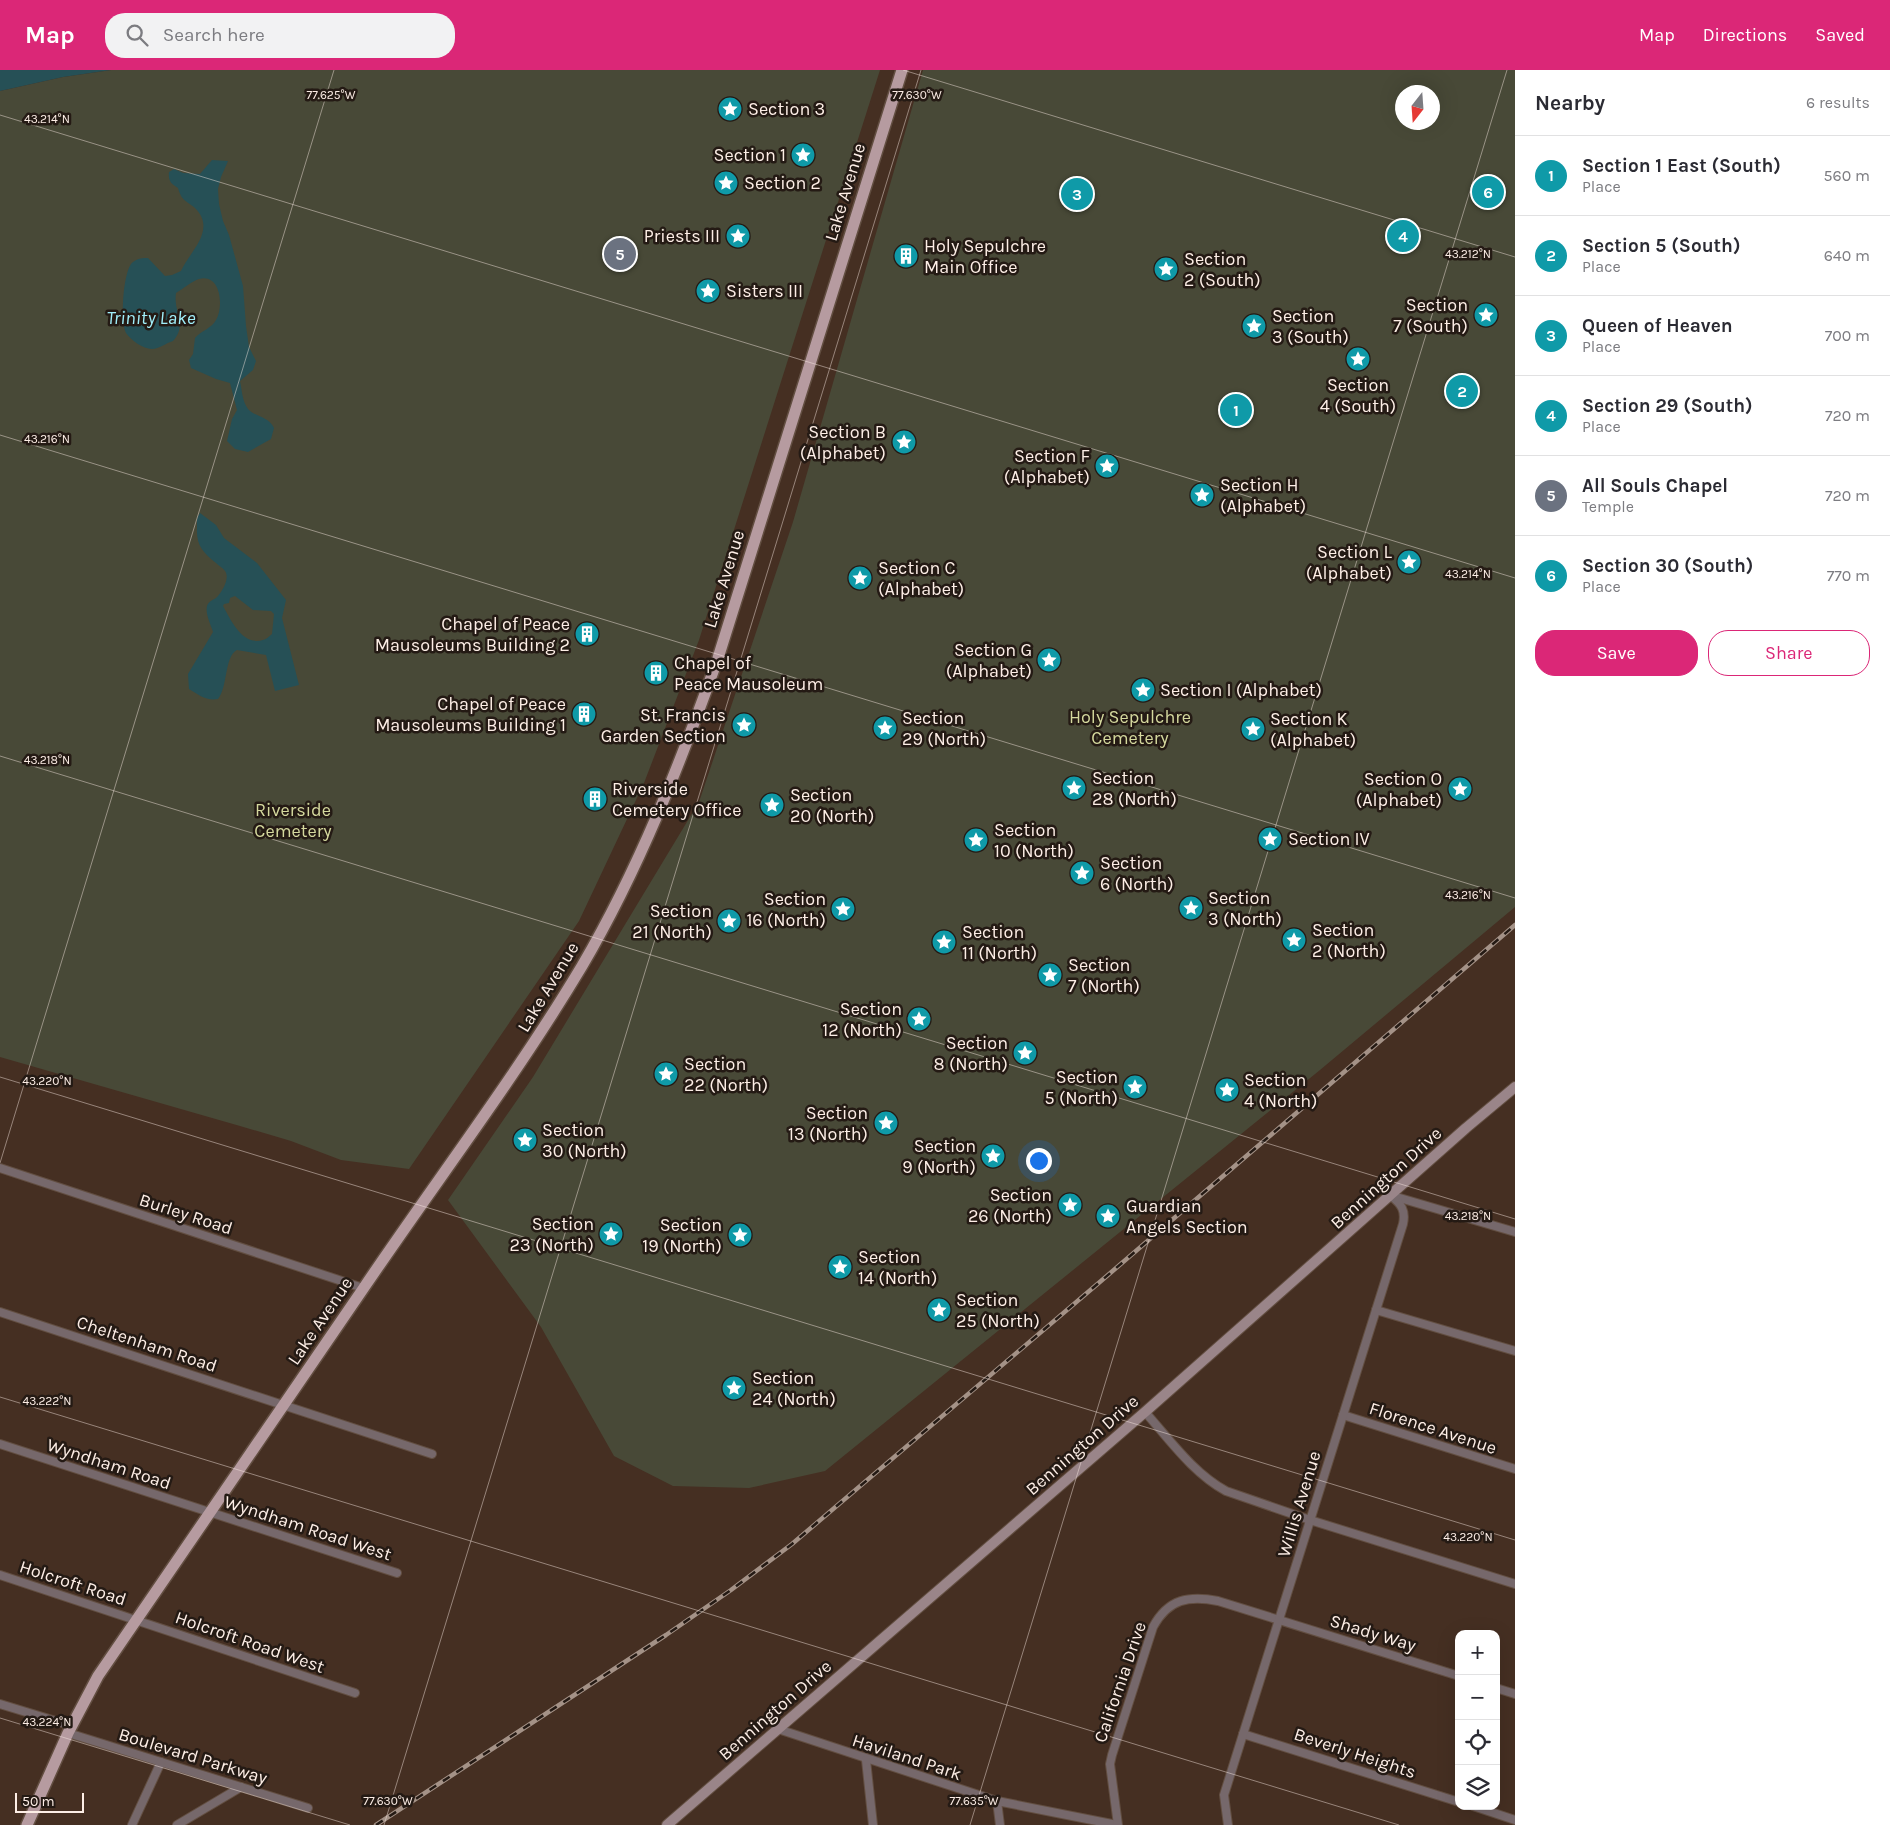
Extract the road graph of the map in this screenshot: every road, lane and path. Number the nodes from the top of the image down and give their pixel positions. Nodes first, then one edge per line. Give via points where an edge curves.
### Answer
1 (902, 70) edge
2 (1515, 1087) edge
3 (0, 1168) edge
4 (1391, 1196) junction
5 (1515, 1232) edge
6 (364, 1288) junction
7 (1376, 1310) junction
8 (0, 1312) edge
9 (1515, 1351) edge
10 (284, 1405) junction
11 (1145, 1412) junction
12 (1343, 1415) junction
13 (0, 1444) edge
14 (432, 1454) dead end
15 (1515, 1469) edge
16 (209, 1512) junction
17 (1310, 1520) junction
18 (396, 1573) dead end
19 (0, 1575) edge
20 (1515, 1584) edge
21 (1279, 1619) junction
22 (137, 1620) junction
23 (1456, 1675) edge
24 (1500, 1689) edge
25 (355, 1693) dead end
26 (1515, 1694) edge
27 (0, 1704) edge
28 (778, 1729) junction
29 (70, 1730) junction
30 (1242, 1734) junction
31 (866, 1760) junction
32 (161, 1762) junction
33 (241, 1787) junction
34 (996, 1801) junction
35 (1455, 1801) edge
36 (308, 1808) dead end
37 (1485, 1810) edge
38 (1515, 1820) edge
39 (27, 1825) edge
40 (132, 1825) edge
41 (177, 1825) edge
42 (667, 1825) edge
43 (873, 1825) edge
44 (1000, 1825) edge
45 (1117, 1825) edge
46 (1228, 1825) edge

1 - 6 main road, Lake Avenue via 718,658 652,828 633,871 583,964 525,1057
2 - 4 street, Bennington Drive
3 - 6 street, Burley Road
4 - 5 street
4 - 7 street, Willis Avenue via 1402,1207 1404,1218
4 - 11 street, Bennington Drive
6 - 10 main road, Lake Avenue
7 - 9 street
7 - 12 street, Willis Avenue
8 - 10 street, Cheltenham Road
10 - 14 street, Cheltenham Road
10 - 16 main road, Lake Avenue
11 - 17 street via 1213,1484
11 - 28 street, Bennington Drive
12 - 15 street, Florence Avenue
12 - 17 street, Willis Avenue
13 - 16 street, Wyndham Road
16 - 18 street, Wyndham Road West
16 - 22 main road, Lake Avenue
17 - 20 street
17 - 21 street, Willis Avenue
19 - 22 street, Holcroft Road
21 - 23 street, Shady Way
21 - 30 street, Willis Avenue
21 - 45 street, California Drive via 1204,1598 1175,1603 1158,1617 1110,1764
22 - 25 street, Holcroft Road West
22 - 29 main road, Lake Avenue via 98,1676
24 - 26 street
27 - 29 street, Boulevard Parkway
28 - 31 street, Haviland Park
28 - 42 street, Bennington Drive
29 - 32 street, Boulevard Parkway
29 - 39 main road, Lake Avenue
30 - 35 street, Beverly Heights
30 - 46 street, Willis Avenue via 1224,1795
31 - 34 street, Haviland Park
31 - 43 street
32 - 33 street, Boulevard Parkway
32 - 40 street
33 - 36 street, Boulevard Parkway
33 - 41 street
34 - 44 street
34 - 45 street, Haviland Park
37 - 38 street

